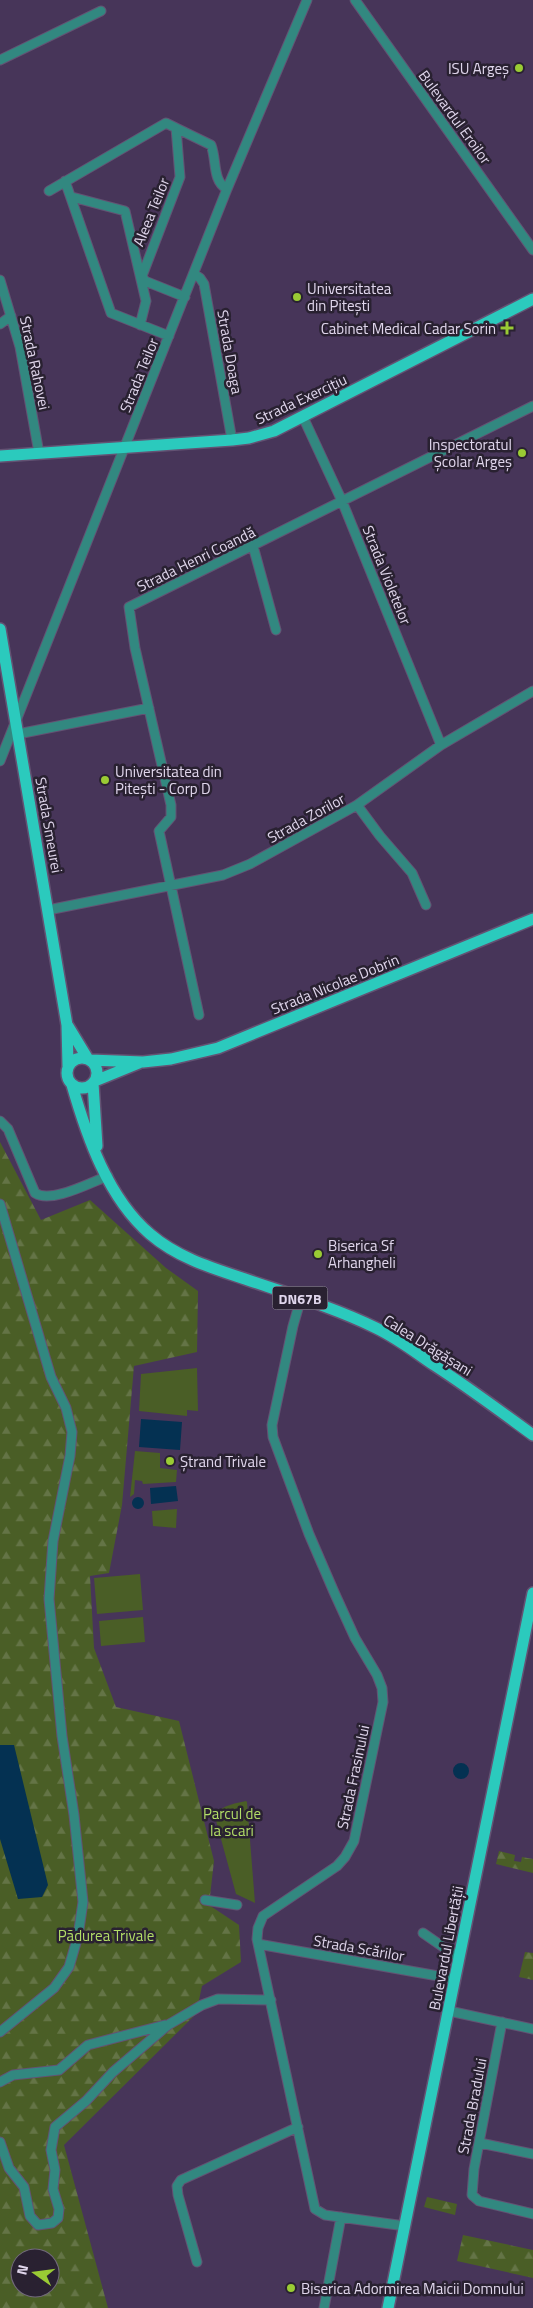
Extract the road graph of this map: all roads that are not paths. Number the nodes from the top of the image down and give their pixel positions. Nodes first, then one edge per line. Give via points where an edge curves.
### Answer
1 (307, 0) edge
2 (355, 0) edge
3 (101, 11) dead end
4 (0, 60) edge
5 (176, 128) junction
6 (65, 181) junction
7 (227, 189) junction
8 (49, 192) dead end
9 (72, 197) junction
10 (533, 250) edge
11 (194, 274) junction
12 (142, 276) junction
13 (0, 280) edge
14 (185, 297) junction
15 (533, 299) edge
16 (12, 316) junction
17 (0, 324) edge
18 (140, 324) junction
19 (170, 336) junction
20 (533, 406) edge
21 (304, 417) junction
22 (232, 440) junction
23 (125, 448) junction
24 (39, 454) junction
25 (0, 456) edge
26 (342, 501) junction
27 (253, 546) junction
28 (0, 629) edge
29 (276, 630) dead end
30 (533, 691) edge
31 (149, 708) junction
32 (16, 721) junction
33 (18, 734) junction
34 (441, 745) junction
35 (0, 761) edge
36 (357, 805) junction
37 (171, 886) junction
38 (426, 905) dead end
39 (48, 910) junction
40 (533, 919) edge
41 (199, 1015) dead end
42 (67, 1025) junction
43 (89, 1059) junction
44 (143, 1062) junction
45 (68, 1066) junction
46 (94, 1082) junction
47 (72, 1085) junction
48 (0, 1121) edge
49 (97, 1153) junction
50 (108, 1176) junction
51 (0, 1204) edge
52 (301, 1298) junction
53 (529, 1431) edge
54 (533, 1441) edge
55 (533, 1593) edge
56 (205, 1900) dead end
57 (237, 1905) dead end
58 (423, 1933) dead end
59 (258, 1944) junction
60 (459, 1958) junction
61 (455, 1979) junction
62 (271, 2000) junction
63 (449, 2011) junction
64 (502, 2022) junction
65 (168, 2025) junction
66 (533, 2029) edge
67 (0, 2032) edge
68 (0, 2082) edge
69 (298, 2126) junction
70 (0, 2142) edge
71 (480, 2143) junction
72 (533, 2154) edge
73 (533, 2214) edge
74 (341, 2217) junction
75 (405, 2226) junction
76 (197, 2262) dead end
77 (324, 2308) edge
78 (388, 2308) edge

1 - 7 street, Strada Teilor
2 - 10 street, Bulevardul Eroilor
3 - 4 street
5 - 6 street via 166,123
5 - 7 street via 211,145 218,181
5 - 12 street, Aleea Teilor via 180,177
6 - 8 street
6 - 9 street
7 - 11 street, Strada Teilor
9 - 12 street, Aleea Teilor via 125,211
9 - 18 street via 108,308 115,316
11 - 14 street, Strada Teilor
11 - 22 street, Strada Doaga via 204,284
12 - 14 street via 145,281
12 - 18 street, Aleea Teilor via 146,300
13 - 16 street, Strada Rahovei
14 - 19 street, Strada Teilor
15 - 21 main road, Strada Exercițiu
16 - 17 street
16 - 24 street, Strada Rahovei via 25,368
18 - 19 street
19 - 23 street, Strada Teilor
20 - 26 street, Strada Henri Coandă
21 - 22 main road, Strada Exercițiu via 274,431
21 - 26 street, Strada Violetelor
22 - 23 main road, Strada Exercițiu
23 - 24 main road, Strada Exercițiu
23 - 32 street, Strada Teilor
24 - 25 main road, Strada Exercițiu
26 - 27 street, Strada Henri Coandă
26 - 34 street, Strada Violetelor
27 - 29 street
27 - 31 street, Strada Henri Coandă via 129,607
28 - 32 main road, Strada Smeurei
30 - 34 street, Strada Zorilor
31 - 33 street
31 - 37 street, Strada Henri Coandă via 171,805 171,817 160,831
32 - 33 main road, Strada Smeurei
32 - 35 street, Strada Teilor
33 - 39 main road, Strada Smeurei
34 - 36 street, Strada Zorilor
36 - 37 street, Strada Zorilor via 250,864 223,875
36 - 38 street via 412,873
37 - 39 street, Strada Zorilor
37 - 41 street
39 - 42 main road, Strada Smeurei
40 - 44 main road, Strada Nicolae Dobrin via 218,1048
42 - 43 main road, Strada Smeurei
42 - 45 main road, Strada Smeurei
43 - 44 main road, Strada Nicolae Dobrin
43 - 45 main road via 74,1059
43 - 46 main road via 97,1072
44 - 46 main road, Strada Nicolae Dobrin
45 - 47 main road via 66,1076
46 - 47 main road via 81,1088
46 - 49 main road, Calea Drăgășani
47 - 49 main road, Calea Drăgășani via 81,1117
48 - 50 street via 14,1141 35,1194 54,1196
49 - 50 main road, Calea Drăgășani / DN67B
50 - 52 main road, Calea Drăgășani / DN67B via 137,1221 167,1246 202,1264
51 - 67 street via 52,1377 66,1408 72,1432 54,1541 50,1599 62,1736 83,1902 78,1936 68,1967 54,1988
52 - 53 main road, Calea Drăgășani / DN67B via 394,1338
52 - 59 street, Strada Frasinului via 272,1425 273,1437 334,1592 355,1638 377,1675 383,1702 354,1841 345,1858 336,1866 263,1916 258,1928
53 - 54 main road, Calea Drăgășani
55 - 60 main road, Bulevardul Libertății
56 - 57 street
58 - 60 street
59 - 61 street, Strada Scărilor
59 - 62 street, Strada Frasinului
60 - 61 main road, Bulevardul Libertății
61 - 63 main road, Bulevardul Libertății
62 - 65 street via 218,1999
62 - 69 street, Strada Frasinului
63 - 64 street
63 - 75 main road, Bulevardul Libertății
64 - 66 street
64 - 71 street, Strada Bradului
65 - 68 street via 88,2045 59,2070 13,2075
65 - 70 street via 55,2127 51,2150 55,2170 53,2189 59,2209 58,2218 52,2223 38,2225 30,2216 24,2187 9,2168
69 - 74 street, Strada Frasinului via 315,2209 325,2215
69 - 76 street via 181,2180 177,2186 178,2195
71 - 72 street
71 - 73 street, Strada Bradului via 472,2195 479,2201
74 - 75 street, Strada Frasinului
74 - 77 street
75 - 78 main road, Bulevardul Libertății

